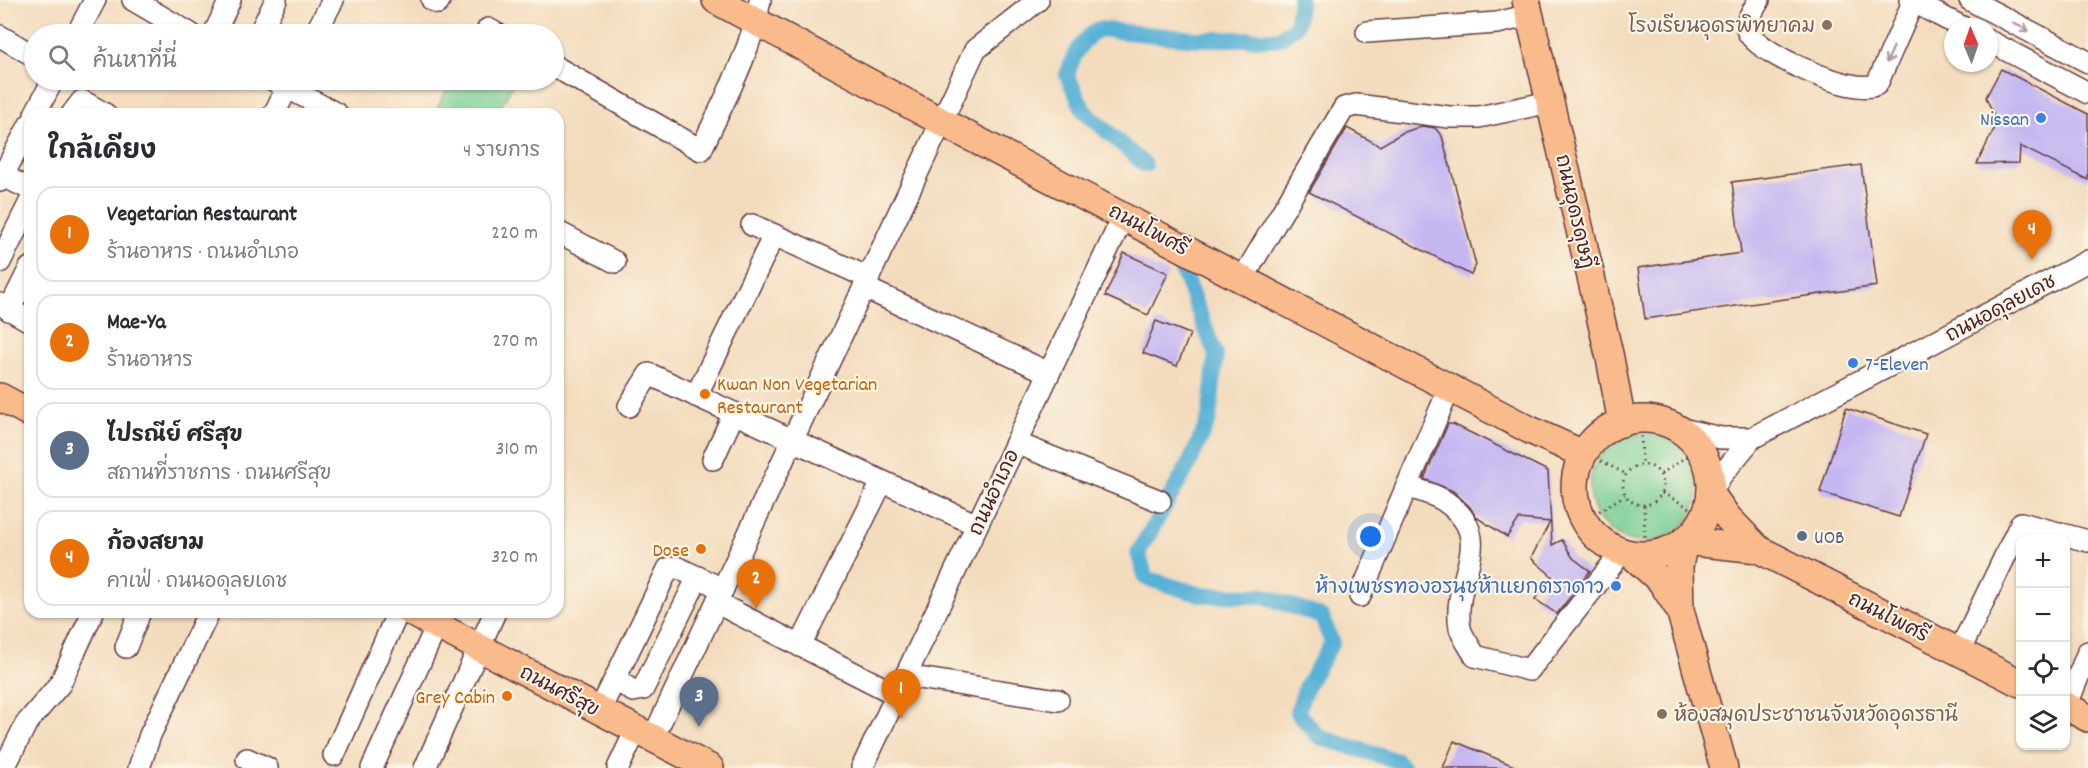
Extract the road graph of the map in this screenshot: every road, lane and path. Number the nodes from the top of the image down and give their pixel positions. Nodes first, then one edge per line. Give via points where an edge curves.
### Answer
1 (95, 0) edge
2 (133, 0) edge
3 (230, 0) edge
4 (276, 0) edge
5 (333, 0) edge
6 (432, 0) edge
7 (439, 0) edge
8 (716, 0) edge
9 (1038, 0) edge
10 (1760, 0) edge
11 (1970, 0) edge
12 (1912, 1) edge
13 (1528, 8) edge
14 (758, 11) edge
15 (1945, 18) edge
16 (82, 24) edge
17 (174, 24) edge
18 (219, 24) edge
19 (264, 24) edge
20 (320, 24) edge
21 (1366, 32) dead end
22 (0, 36) edge
23 (1998, 46) edge
24 (24, 50) edge
25 (2088, 62) edge
26 (564, 72) edge
27 (48, 90) edge
28 (281, 90) edge
29 (297, 90) edge
30 (2088, 93) edge
31 (1550, 102) junction
32 (38, 108) edge
33 (77, 108) edge
34 (94, 108) edge
35 (276, 108) edge
36 (328, 108) edge
37 (942, 122) junction
38 (24, 135) edge
39 (1, 178) edge
40 (24, 187) edge
41 (24, 213) edge
42 (1124, 215) junction
43 (752, 225) dead end
44 (564, 235) edge
45 (774, 235) junction
46 (2088, 261) edge
47 (0, 262) edge
48 (615, 262) dead end
49 (24, 277) edge
50 (1243, 279) junction
51 (867, 283) junction
52 (5, 307) edge
53 (24, 318) edge
54 (1049, 372) junction
55 (1450, 387) junction
56 (696, 396) junction
57 (0, 397) edge
58 (629, 406) dead end
59 (24, 410) edge
60 (734, 413) junction
61 (1631, 421) junction
62 (1677, 428) junction
63 (1752, 438) junction
64 (793, 440) junction
65 (1016, 443) junction
66 (1699, 448) junction
67 (1584, 453) junction
68 (713, 459) dead end
69 (1642, 464) junction
70 (1626, 474) junction
71 (1661, 474) junction
72 (882, 482) junction
73 (1407, 486) junction
74 (1662, 493) junction
75 (1626, 495) junction
76 (1160, 501) dead end
77 (1644, 505) junction
78 (1708, 505) junction
79 (1584, 521) junction
80 (977, 525) junction
81 (1684, 541) junction
82 (2088, 541) edge
83 (1758, 549) junction
84 (1633, 554) junction
85 (698, 577) junction
86 (720, 596) junction
87 (1360, 596) dead end
88 (1680, 610) junction
89 (90, 618) edge
90 (138, 618) edge
91 (206, 618) edge
92 (395, 618) edge
93 (422, 618) edge
94 (492, 618) edge
95 (643, 618) junction
96 (437, 626) junction
97 (671, 631) junction
98 (800, 646) junction
99 (126, 647) dead end
100 (480, 648) junction
101 (1959, 652) junction
102 (2088, 652) edge
103 (906, 676) junction
104 (615, 679) junction
105 (2016, 681) edge
106 (897, 695) junction
107 (1058, 700) dead end
108 (2073, 710) edge
109 (600, 711) junction
110 (645, 734) junction
111 (334, 755) dead end
112 (247, 759) dead end
113 (704, 767) edge
114 (4, 768) edge
115 (139, 768) edge
116 (267, 768) edge
117 (372, 768) edge
118 (425, 768) edge
119 (618, 768) edge
120 (862, 768) edge
121 (1724, 768) edge

1 - 16 street
2 - 17 street
3 - 18 street
4 - 19 street
5 - 20 street
6 - 7 street
8 - 14 main road, ถนนโพศรี
9 - 37 street via 975,50
12 -> 10 street via 1877,84 1862,88 1820,77 1760,45 1748,34 1746,24
11 -> 25 street
12 - 15 street
13 - 21 street via 1497,23
13 - 31 main road, ถนนอุดรดุษฎี
14 - 26 street via 701,150
14 - 37 main road, ถนนโพศรี
22 - 24 street
23 - 30 street
27 - 32 street
28 - 35 street
29 - 36 street
31 - 50 street via 1479,117 1356,105 1344,108
31 - 61 main road, ถนนอุดรดุษฎี via 1610,358
33 - 34 street via 82,101
37 - 42 main road, ถนนโพศรี
37 - 51 street
38 - 39 street
39 - 40 street
41 - 47 street
42 - 50 main road, ถนนโพศรี
42 - 54 street, ถนนอำเภอ
43 - 45 street
44 - 48 street
45 - 51 street
45 - 56 street
46 - 63 street, ถนนอดุลยเดช
49 - 52 street
50 - 55 main road, ถนนโพศรี
51 - 54 street
51 - 64 street
52 - 53 street
54 - 65 street, ถนนอำเภอ
55 - 67 main road, ถนนโพศรี via 1530,430
55 - 73 street
56 - 58 street via 649,374
56 - 60 street
57 - 59 main road
60 - 64 street
60 - 68 street
61 - 62 main road via 1664,422
61 - 67 main road via 1595,438
61 - 69 path
62 - 63 street via 1721,438
62 - 66 main road
63 - 78 street, ถนนอดุลยเดช via 1720,477
64 - 72 street
64 - 86 street
65 - 76 street
65 - 80 street, ถนนอำเภอ
66 - 71 path
66 - 78 main road via 1709,471
67 - 70 path
67 - 79 main road via 1575,482 1575,497
69 - 70 path
69 - 71 path
70 - 75 path
71 - 74 path
72 - 80 street
72 - 98 street
73 - 84 street via 1445,501 1470,525 1472,549 1461,587 1460,629 1475,656 1529,670
73 - 87 street
74 - 77 path via 1655,502
74 - 78 path
75 - 77 path via 1634,503
75 - 79 path
77 - 84 path
78 - 81 main road via 1699,526
78 - 83 main road, ถนนโพศรี via 1728,518
79 - 84 main road via 1596,537
80 - 103 street, ถนนอำเภอ
81 - 83 main road, ถนนโพศรี
81 - 84 main road via 1666,551
81 - 88 main road via 1679,567
82 - 101 street via 2021,523
83 - 101 main road, ถนนโพศรี
84 - 88 main road via 1661,581
85 - 86 street
85 - 95 street via 676,567 668,569
85 - 97 street
86 - 98 street
86 - 110 street
88 - 121 main road
89 - 114 street via 60,684 26,724
90 - 99 street
91 - 115 street via 150,735
92 - 111 street
93 - 96 main road, ถนนศรีสุข
94 - 100 street
95 - 97 street
95 - 104 street
96 - 100 main road, ถนนศรีสุข
96 - 117 street
97 - 104 street via 643,689 633,691
98 - 106 street
100 - 109 main road, ถนนศรีสุข
100 - 118 street
101 - 105 main road, ถนนโพศรี
102 - 108 street
103 - 106 street, ถนนอำเภอ
103 - 107 street
104 - 109 street
106 - 120 street, ถนนอำเภอ
109 - 110 main road, ถนนศรีสุข
110 - 113 main road, ถนนศรีสุข
110 - 119 street
112 - 116 street

